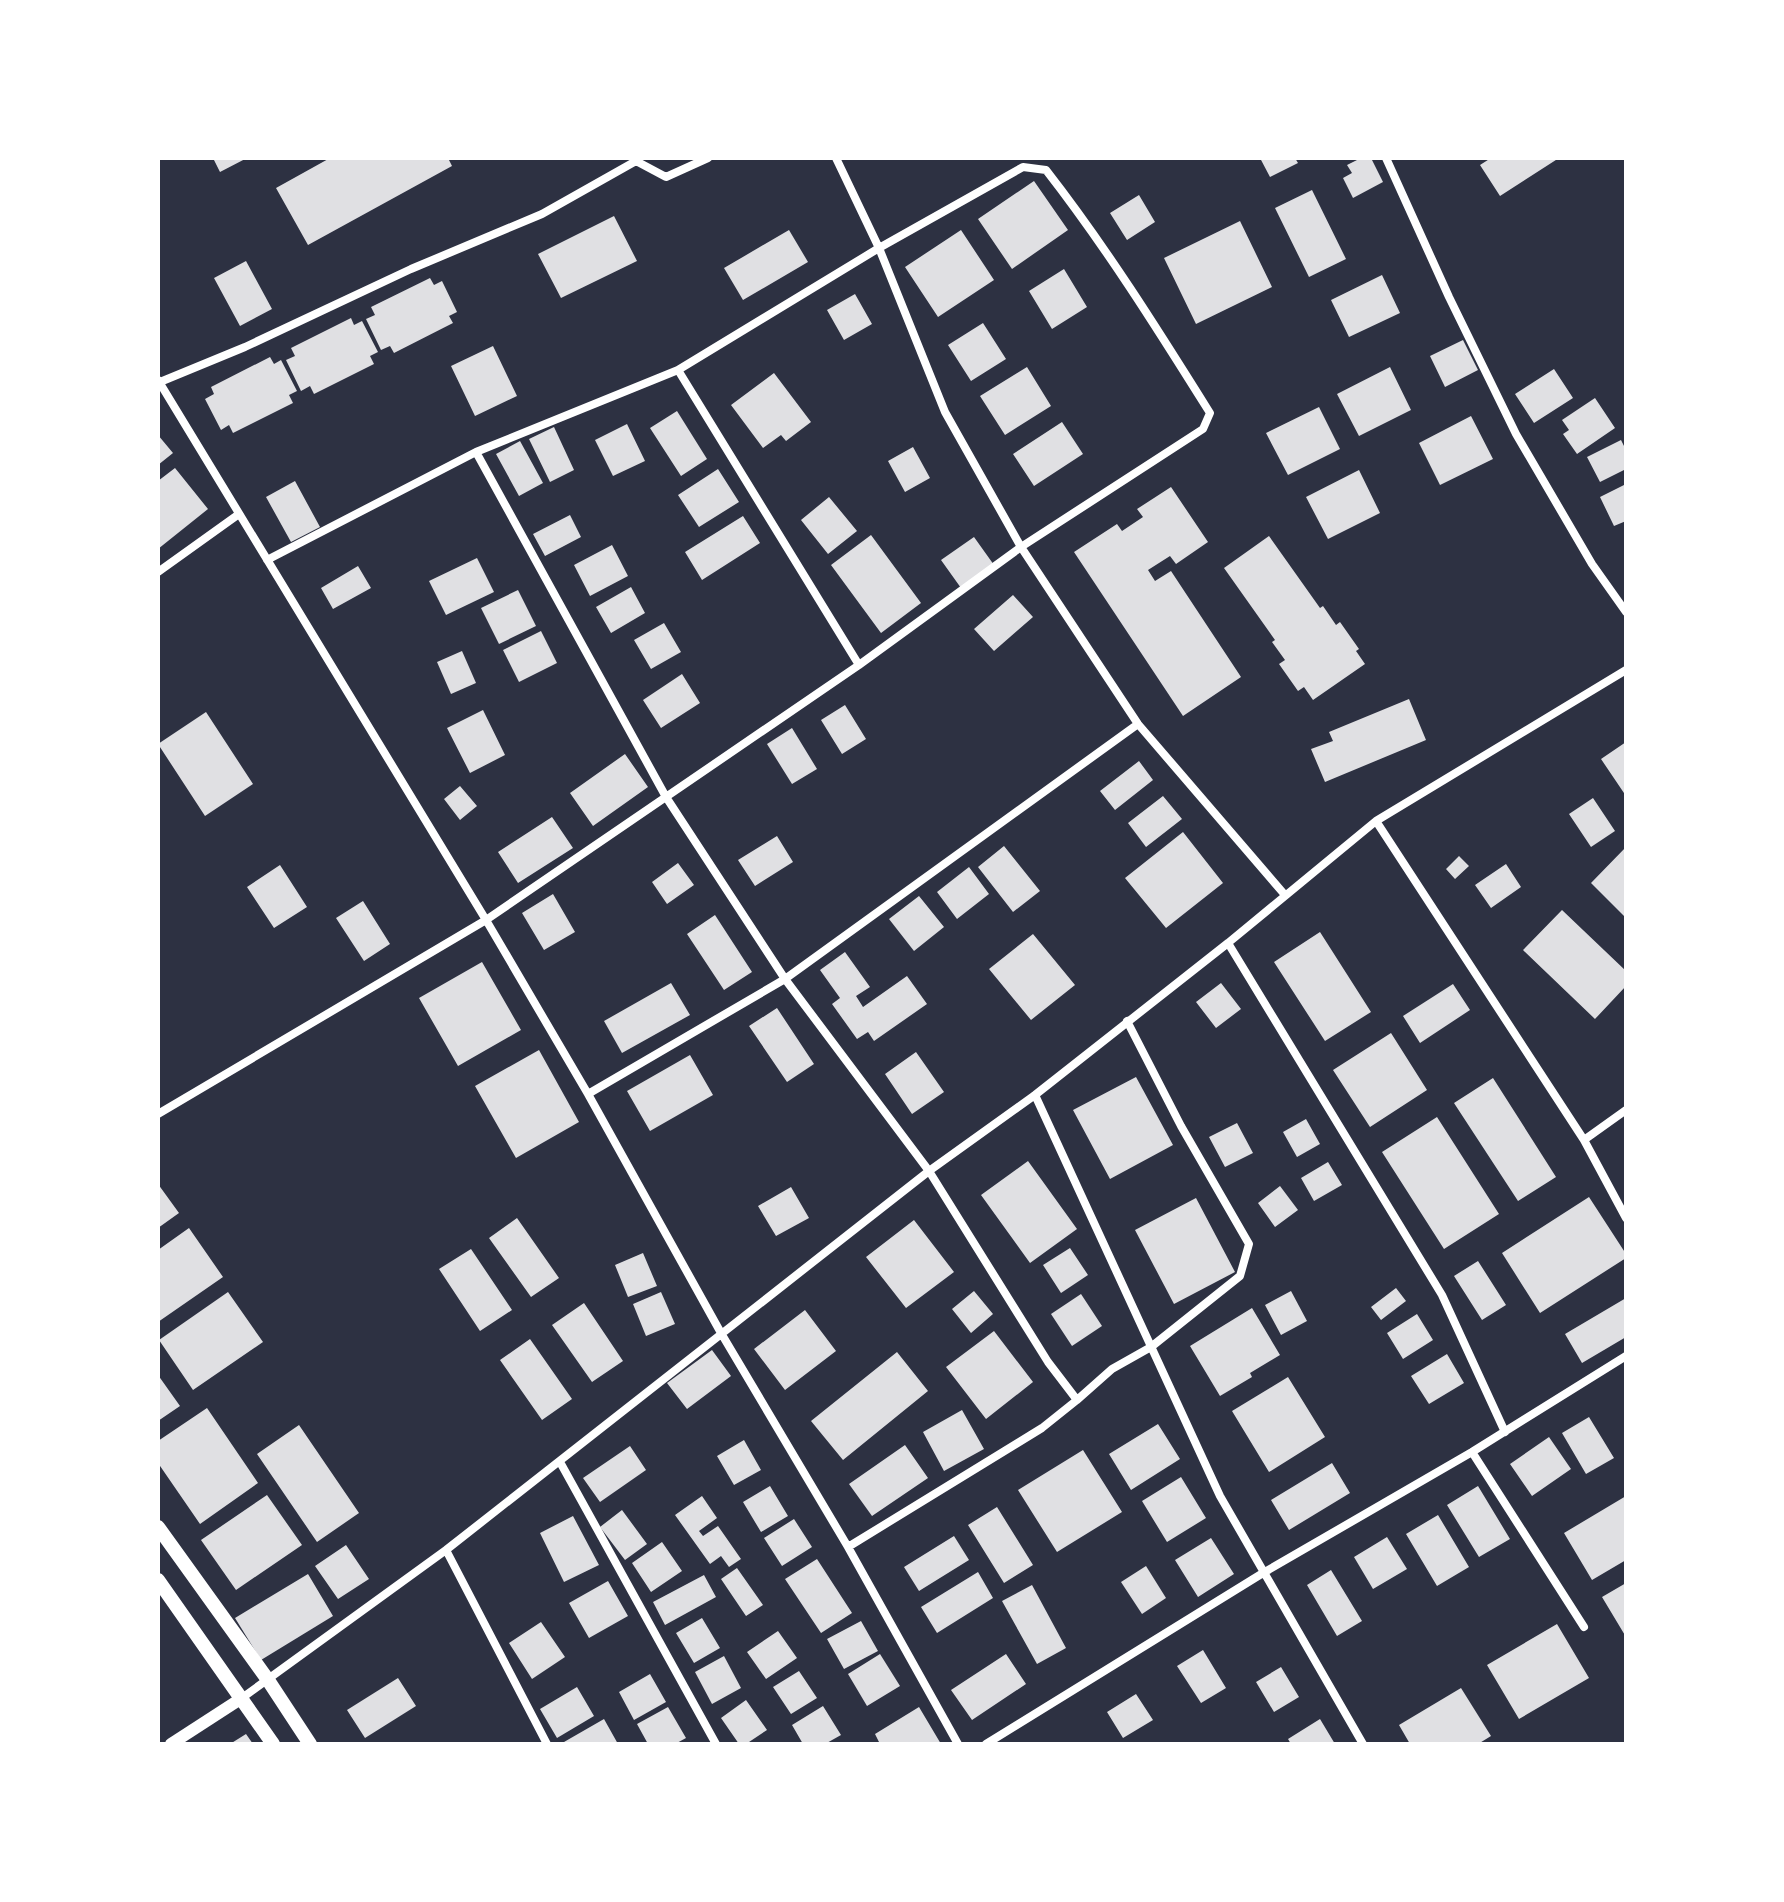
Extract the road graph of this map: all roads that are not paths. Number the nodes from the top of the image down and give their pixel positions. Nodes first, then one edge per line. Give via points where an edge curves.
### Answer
1 (708, 158) edge
2 (836, 158) edge
3 (1386, 158) edge
4 (879, 248) junction
5 (678, 370) junction
6 (159, 381) edge
7 (476, 452) junction
8 (239, 514) junction
9 (1021, 547) junction
10 (267, 560) junction
11 (158, 572) edge
12 (1626, 612) edge
13 (859, 665) junction
14 (1626, 670) edge
15 (1138, 724) junction
16 (666, 797) junction
17 (1376, 821) junction
18 (1285, 895) junction
19 (486, 920) junction
20 (1228, 943) junction
21 (785, 979) junction
22 (1127, 1021) junction
23 (588, 1094) junction
24 (1035, 1095) junction
25 (1626, 1110) edge
26 (158, 1114) edge
27 (1584, 1140) junction
28 (929, 1171) junction
29 (1626, 1218) edge
30 (721, 1333) junction
31 (1151, 1347) junction
32 (1626, 1356) edge
33 (1077, 1400) junction
34 (1505, 1432) junction
35 (1472, 1452) junction
36 (560, 1462) junction
37 (158, 1527) edge
38 (848, 1547) junction
39 (446, 1550) junction
40 (1263, 1573) junction
41 (158, 1580) edge
42 (1584, 1627) dead end
43 (268, 1680) junction
44 (242, 1698) junction
45 (171, 1744) edge
46 (273, 1744) edge
47 (310, 1744) edge
48 (547, 1744) edge
49 (716, 1744) edge
50 (958, 1744) edge
51 (986, 1744) edge
52 (1363, 1744) edge

1 - 6 street via 666,177 636,161 542,214
2 - 4 street
3 - 12 street via 1516,434
4 - 5 street
4 - 9 street via 945,412
4 - 9 street via 1023,167 1046,170 1147,311 1210,413 1203,429
5 - 7 street
5 - 13 street
6 - 8 street
7 - 10 street
7 - 16 street
8 - 10 street
8 - 11 street
9 - 13 street
9 - 15 street
10 - 19 street
13 - 16 street
14 - 17 street
15 - 18 street
15 - 21 street
16 - 19 street
16 - 21 street
17 - 18 street
17 - 27 street
18 - 20 street
19 - 23 street
19 - 26 street
20 - 22 street
20 - 34 street via 1442,1295
21 - 23 street
21 - 28 street
22 - 24 street
22 - 31 street via 1249,1244 1240,1276
23 - 30 street
24 - 28 street
24 - 31 street
25 - 27 street
27 - 29 street
28 - 30 street
28 - 33 street
30 - 36 street
30 - 38 street
31 - 33 street via 1112,1369
31 - 40 street via 1220,1496
32 - 34 street
33 - 38 street via 1042,1428
34 - 35 street
35 - 40 street
35 - 42 street
36 - 39 street
36 - 49 street
37 - 43 main road
38 - 50 street
39 - 43 street
39 - 48 street
40 - 51 street
40 - 52 street
41 - 44 main road
43 - 44 street
43 - 47 main road
44 - 45 street
44 - 46 main road

